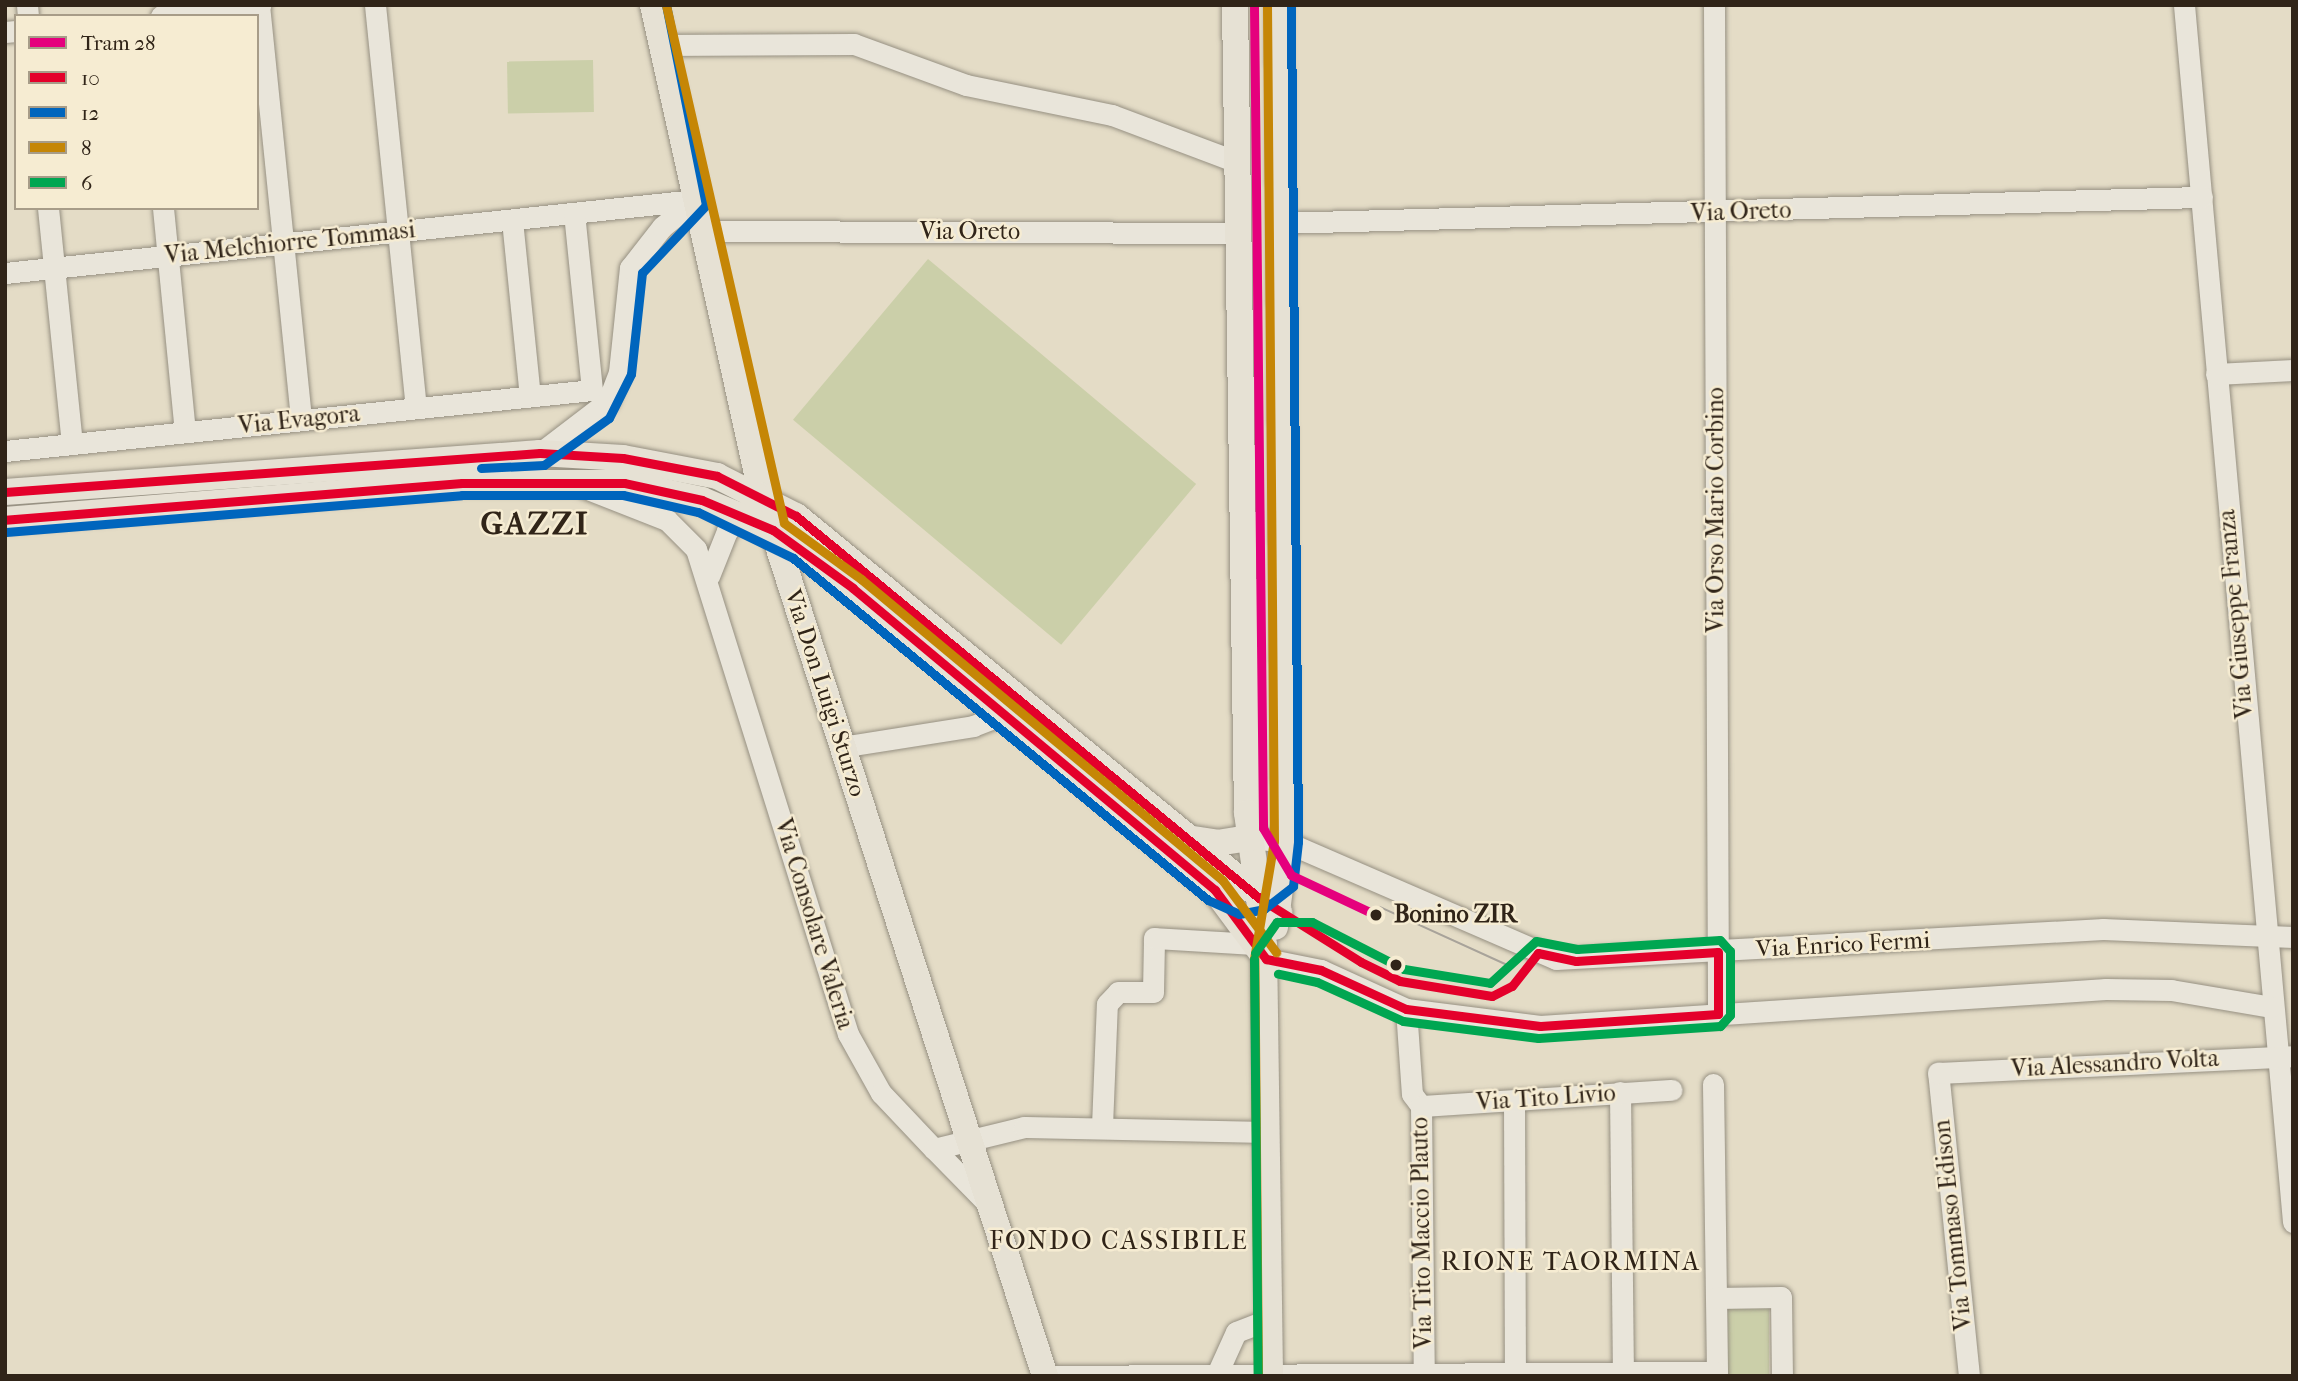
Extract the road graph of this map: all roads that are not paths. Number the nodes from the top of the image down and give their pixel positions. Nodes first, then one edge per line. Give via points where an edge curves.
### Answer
1 (259, 5) edge
2 (375, 5) edge
3 (653, 5) edge
4 (1235, 5) edge
5 (1279, 5) edge
6 (1714, 5) edge
7 (2185, 5) edge
8 (179, 14) edge
9 (660, 45) junction
10 (1237, 162) junction
11 (2202, 197) junction
12 (695, 200) junction
13 (48, 210) edge
14 (163, 210) edge
15 (574, 213) junction
16 (1715, 214) junction
17 (512, 220) junction
18 (1280, 223) junction
19 (398, 232) junction
20 (701, 232) junction
21 (1238, 233) junction
22 (283, 244) junction
23 (167, 256) junction
24 (54, 268) junction
25 (5, 273) edge
26 (2293, 370) edge
27 (2216, 374) junction
28 (530, 396) junction
29 (416, 408) junction
30 (301, 420) junction
31 (185, 432) junction
32 (72, 444) junction
33 (5, 451) edge
34 (540, 453) junction
35 (566, 480) junction
36 (5, 492) edge
37 (762, 496) junction
38 (739, 516) junction
39 (5, 520) edge
40 (773, 530) junction
41 (709, 576) junction
42 (1005, 714) junction
43 (842, 747) junction
44 (1187, 838) junction
45 (1250, 838) junction
46 (1286, 842) junction
47 (1215, 890) junction
48 (1269, 905) junction
49 (2263, 936) junction
50 (2293, 937) edge
51 (1261, 951) junction
52 (1717, 953) junction
53 (2271, 1007) junction
54 (1406, 1009) junction
55 (1718, 1014) junction
56 (2285, 1056) edge
57 (1938, 1073) joint
58 (1713, 1084) dead end
59 (1671, 1090) dead end
60 (1620, 1092) junction
61 (1514, 1102) junction
62 (1421, 1106) junction
63 (1101, 1126) junction
64 (1268, 1132) junction
65 (966, 1139) junction
66 (934, 1149) junction
67 (988, 1204) junction
68 (2293, 1222) edge
69 (1716, 1298) junction
70 (1270, 1319) junction
71 (1424, 1374) edge
72 (1515, 1374) edge
73 (1623, 1374) edge
74 (1717, 1374) edge
75 (1216, 1375) edge
76 (1270, 1375) edge
77 (1045, 1376) edge
78 (1782, 1376) edge
79 (1969, 1376) edge

1 - 8 street
1 - 22 street
2 - 19 street
3 - 9 main road
4 - 10 main road
5 - 18 main road
6 - 16 street, Via Orso Mario Corbino
7 - 11 street, Via Giuseppe Franza
9 - 10 street via 854,44 966,85 1112,115
9 - 12 main road
10 - 21 main road
11 - 16 street, Via Oreto
11 - 27 street, Via Giuseppe Franza
12 - 15 street, Via Melchiorre Tommasi
12 - 20 main road, Via Don Luigi Sturzo
12 - 34 street via 662,226 630,268 618,372 608,401
13 - 24 street
14 - 23 street
15 - 17 street, Via Melchiorre Tommasi
15 - 28 street, Via Evagora via 592,390
16 - 18 street, Via Oreto
16 - 52 street, Via Orso Mario Corbino
17 - 19 street, Via Melchiorre Tommasi
17 - 28 street
18 - 46 main road
19 - 22 street, Via Melchiorre Tommasi
19 - 29 street
20 - 21 street, Via Oreto
20 - 37 main road, Via Don Luigi Sturzo
21 - 45 main road
22 - 23 street, Via Melchiorre Tommasi
22 - 30 street
23 - 24 street, Via Melchiorre Tommasi
23 - 31 street
24 - 25 street, Via Melchiorre Tommasi
24 - 32 street
26 - 27 street
27 - 49 street, Via Giuseppe Franza
28 - 29 street, Via Evagora
29 - 30 street, Via Evagora
30 - 31 street, Via Evagora
31 - 32 street, Via Evagora
32 - 33 street, Via Evagora
34 - 36 main road
34 - 37 main road via 663,465 717,476
35 - 38 main road via 656,489
35 - 39 main road via 462,483
35 - 41 street, Via Consolare Valeria via 667,520 696,549
37 - 38 street
37 - 40 main road, Via Don Luigi Sturzo
37 - 44 main road via 815,532
38 - 40 main road
38 - 41 street
40 - 42 main road
40 - 43 main road, Via Don Luigi Sturzo
41 - 66 street, Via Consolare Valeria via 848,1034 881,1093
42 - 43 street via 973,726
42 - 47 main road
43 - 65 main road, Via Don Luigi Sturzo
44 - 45 main road via 1217,843
44 - 48 main road
45 - 46 street, Via Enrico Fermi
45 - 48 main road
46 - 48 main road via 1282,880
46 - 52 street, Via Enrico Fermi via 1556,959
47 - 48 main road via 1241,902
47 - 51 main road
48 - 51 main road
49 - 50 street, Via Enrico Fermi
49 - 52 street, Via Enrico Fermi via 2103,929
49 - 53 street, Via Giuseppe Franza
51 - 54 street via 1321,970
51 - 63 street via 1154,937 1153,992 1118,992 1107,1004
51 - 64 main road
52 - 55 street, Via Orso Mario Corbino
53 - 55 street via 2171,990 2119,989
53 - 56 street, Via Giuseppe Franza
54 - 55 street via 1540,1026
54 - 62 street, Via Tito Maccio Plauto via 1412,1094
56 - 57 street, Via Alessandro Volta
56 - 68 street, Via Giuseppe Franza
57 - 79 street, Via Tommaso Edison
58 - 69 street
59 - 60 street, Via Tito Livio
60 - 61 street, Via Tito Livio
60 - 73 street
61 - 62 street, Via Tito Livio
61 - 72 street
62 - 71 street, Via Tito Maccio Plauto
63 - 64 street
63 - 65 street via 1024,1127
64 - 70 main road
65 - 66 street
65 - 67 main road
66 - 67 street, Via Consolare Valeria
67 - 77 main road
69 - 74 street
69 - 78 street via 1781,1297
70 - 75 street via 1236,1332
70 - 76 main road
71 - 72 street
71 - 76 street
72 - 73 street
73 - 74 street
75 - 76 street
75 - 77 street

